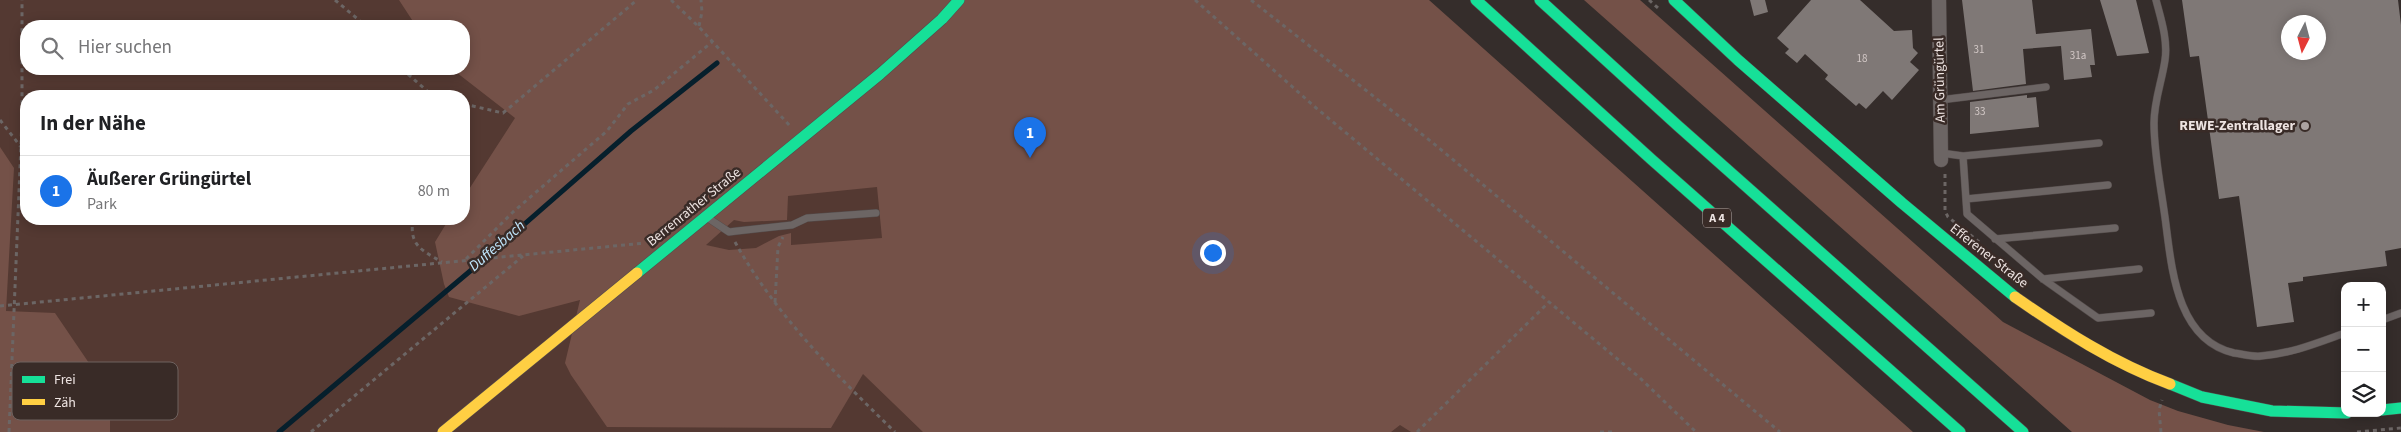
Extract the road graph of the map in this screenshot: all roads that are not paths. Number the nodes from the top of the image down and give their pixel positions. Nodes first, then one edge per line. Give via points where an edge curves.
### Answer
1 (959, 0) edge
2 (1476, 0) edge
3 (1540, 0) edge
4 (1674, 0) edge
5 (1939, 0) edge
6 (2156, 0) edge
7 (2046, 87) dead end
8 (1940, 100) junction
9 (2099, 143) dead end
10 (1963, 156) junction
11 (1941, 157) joint
12 (2108, 185) dead end
13 (1966, 198) junction
14 (876, 213) dead end
15 (706, 216) junction
16 (2116, 228) dead end
17 (1995, 239) junction
18 (2140, 269) dead end
19 (2043, 279) junction
20 (2401, 313) edge
21 (2151, 314) dead end
22 (2386, 319) edge
23 (2341, 335) edge
24 (2401, 408) edge
25 (2386, 410) edge
26 (2341, 413) edge
27 (443, 432) edge
28 (1960, 432) edge
29 (2023, 432) edge

1 - 15 main road, Berrenrather Straße via 880,74
2 - 28 main road, A 4
3 - 29 main road
4 - 26 main road, Efferener Straße via 1931,229 2078,341 2118,364 2190,394 2273,412
5 - 8 street, Am Grüngürtel
6 - 23 lane via 2165,39 2165,59 2154,125 2173,273 2191,323 2202,337 2227,351 2259,356 2282,353
7 - 8 lane
8 - 11 street, Am Grüngürtel
9 - 10 lane
10 - 11 lane
10 - 13 lane
12 - 13 lane
13 - 17 lane via 1967,214
14 - 15 lane via 807,218 789,226 729,232
15 - 27 main road, Berrenrather Straße
16 - 17 lane
17 - 19 lane
18 - 19 lane
19 - 21 lane via 2098,318
20 - 22 lane
24 - 25 main road

